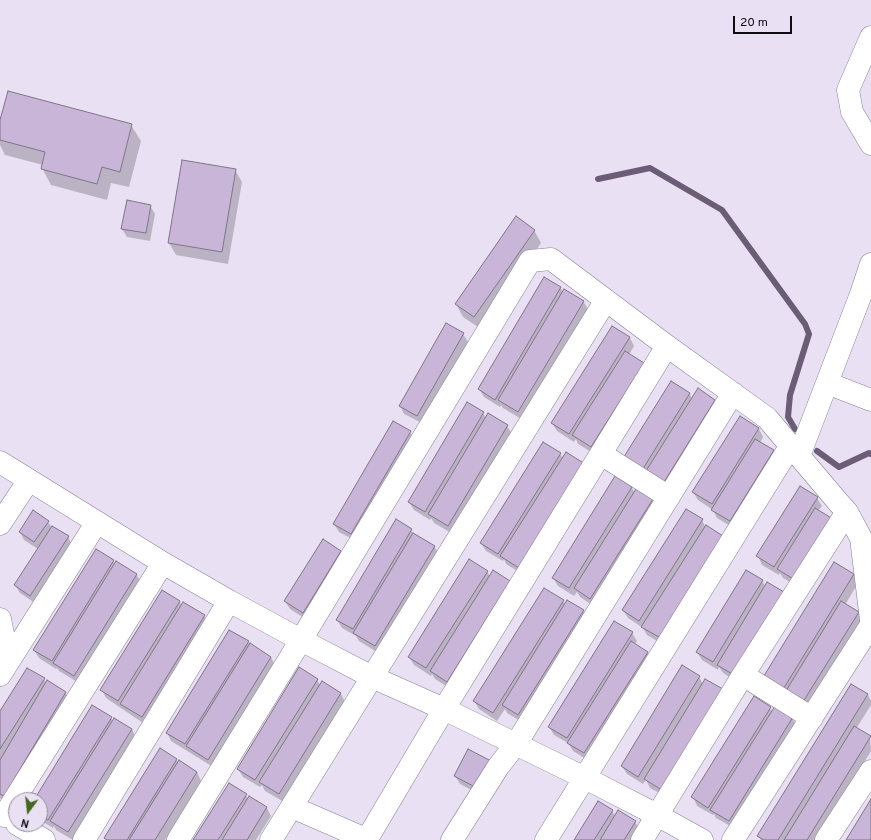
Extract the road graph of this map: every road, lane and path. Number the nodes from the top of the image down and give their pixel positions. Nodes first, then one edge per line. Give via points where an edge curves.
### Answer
1 (871, 37) edge
2 (852, 112) junction
3 (871, 122) edge
4 (871, 144) edge
5 (871, 264) edge
6 (866, 296) edge
7 (606, 300) junction
8 (667, 346) junction
9 (827, 383) junction
10 (733, 393) junction
11 (871, 400) edge
12 (795, 451) junction
13 (601, 454) junction
14 (0, 462) edge
15 (29, 480) junction
16 (669, 497) junction
17 (847, 512) junction
18 (97, 522) junction
19 (0, 524) edge
20 (163, 563) junction
21 (230, 601) junction
22 (0, 619) edge
23 (871, 620) edge
24 (871, 625) edge
25 (301, 640) junction
26 (12, 656) junction
27 (743, 674) junction
28 (0, 675) edge
29 (372, 677) junction
30 (444, 709) junction
31 (812, 718) junction
32 (516, 744) junction
33 (871, 771) edge
34 (585, 778) junction
35 (25, 792) edge
36 (292, 807) junction
37 (657, 815) junction
38 (31, 832) edge
39 (44, 840) edge
40 (84, 840) edge
41 (178, 840) edge
42 (271, 840) edge
43 (367, 840) edge
44 (452, 840) edge
45 (546, 840) edge
46 (642, 840) edge
47 (702, 840) edge
48 (733, 840) edge
49 (826, 840) edge

1 - 2 street via 848,90
2 - 3 street
2 - 4 street
5 - 6 street
6 - 9 street
7 - 8 street
7 - 25 street via 551,259 530,261
7 - 29 street
8 - 10 street
8 - 13 street
9 - 11 street
9 - 12 street
10 - 12 street via 767,418
10 - 16 street
12 - 17 street
12 - 34 street
13 - 16 street
13 - 30 street
14 - 15 street
15 - 18 street
15 - 19 street
16 - 32 street
17 - 23 street via 861,538
17 - 27 street
18 - 20 street
18 - 26 street
20 - 21 street
20 - 35 street
21 - 25 street
21 - 40 street
22 - 26 street via 4,639
24 - 31 street
25 - 29 street
25 - 41 street
26 - 28 street
27 - 31 street
27 - 37 street
29 - 30 street
29 - 36 street
30 - 32 street
30 - 43 street
31 - 48 street
32 - 34 street
32 - 44 street via 498,767
33 - 49 street
34 - 37 street
34 - 45 street
36 - 42 street
36 - 43 street
37 - 46 street
37 - 47 street
38 - 39 street

